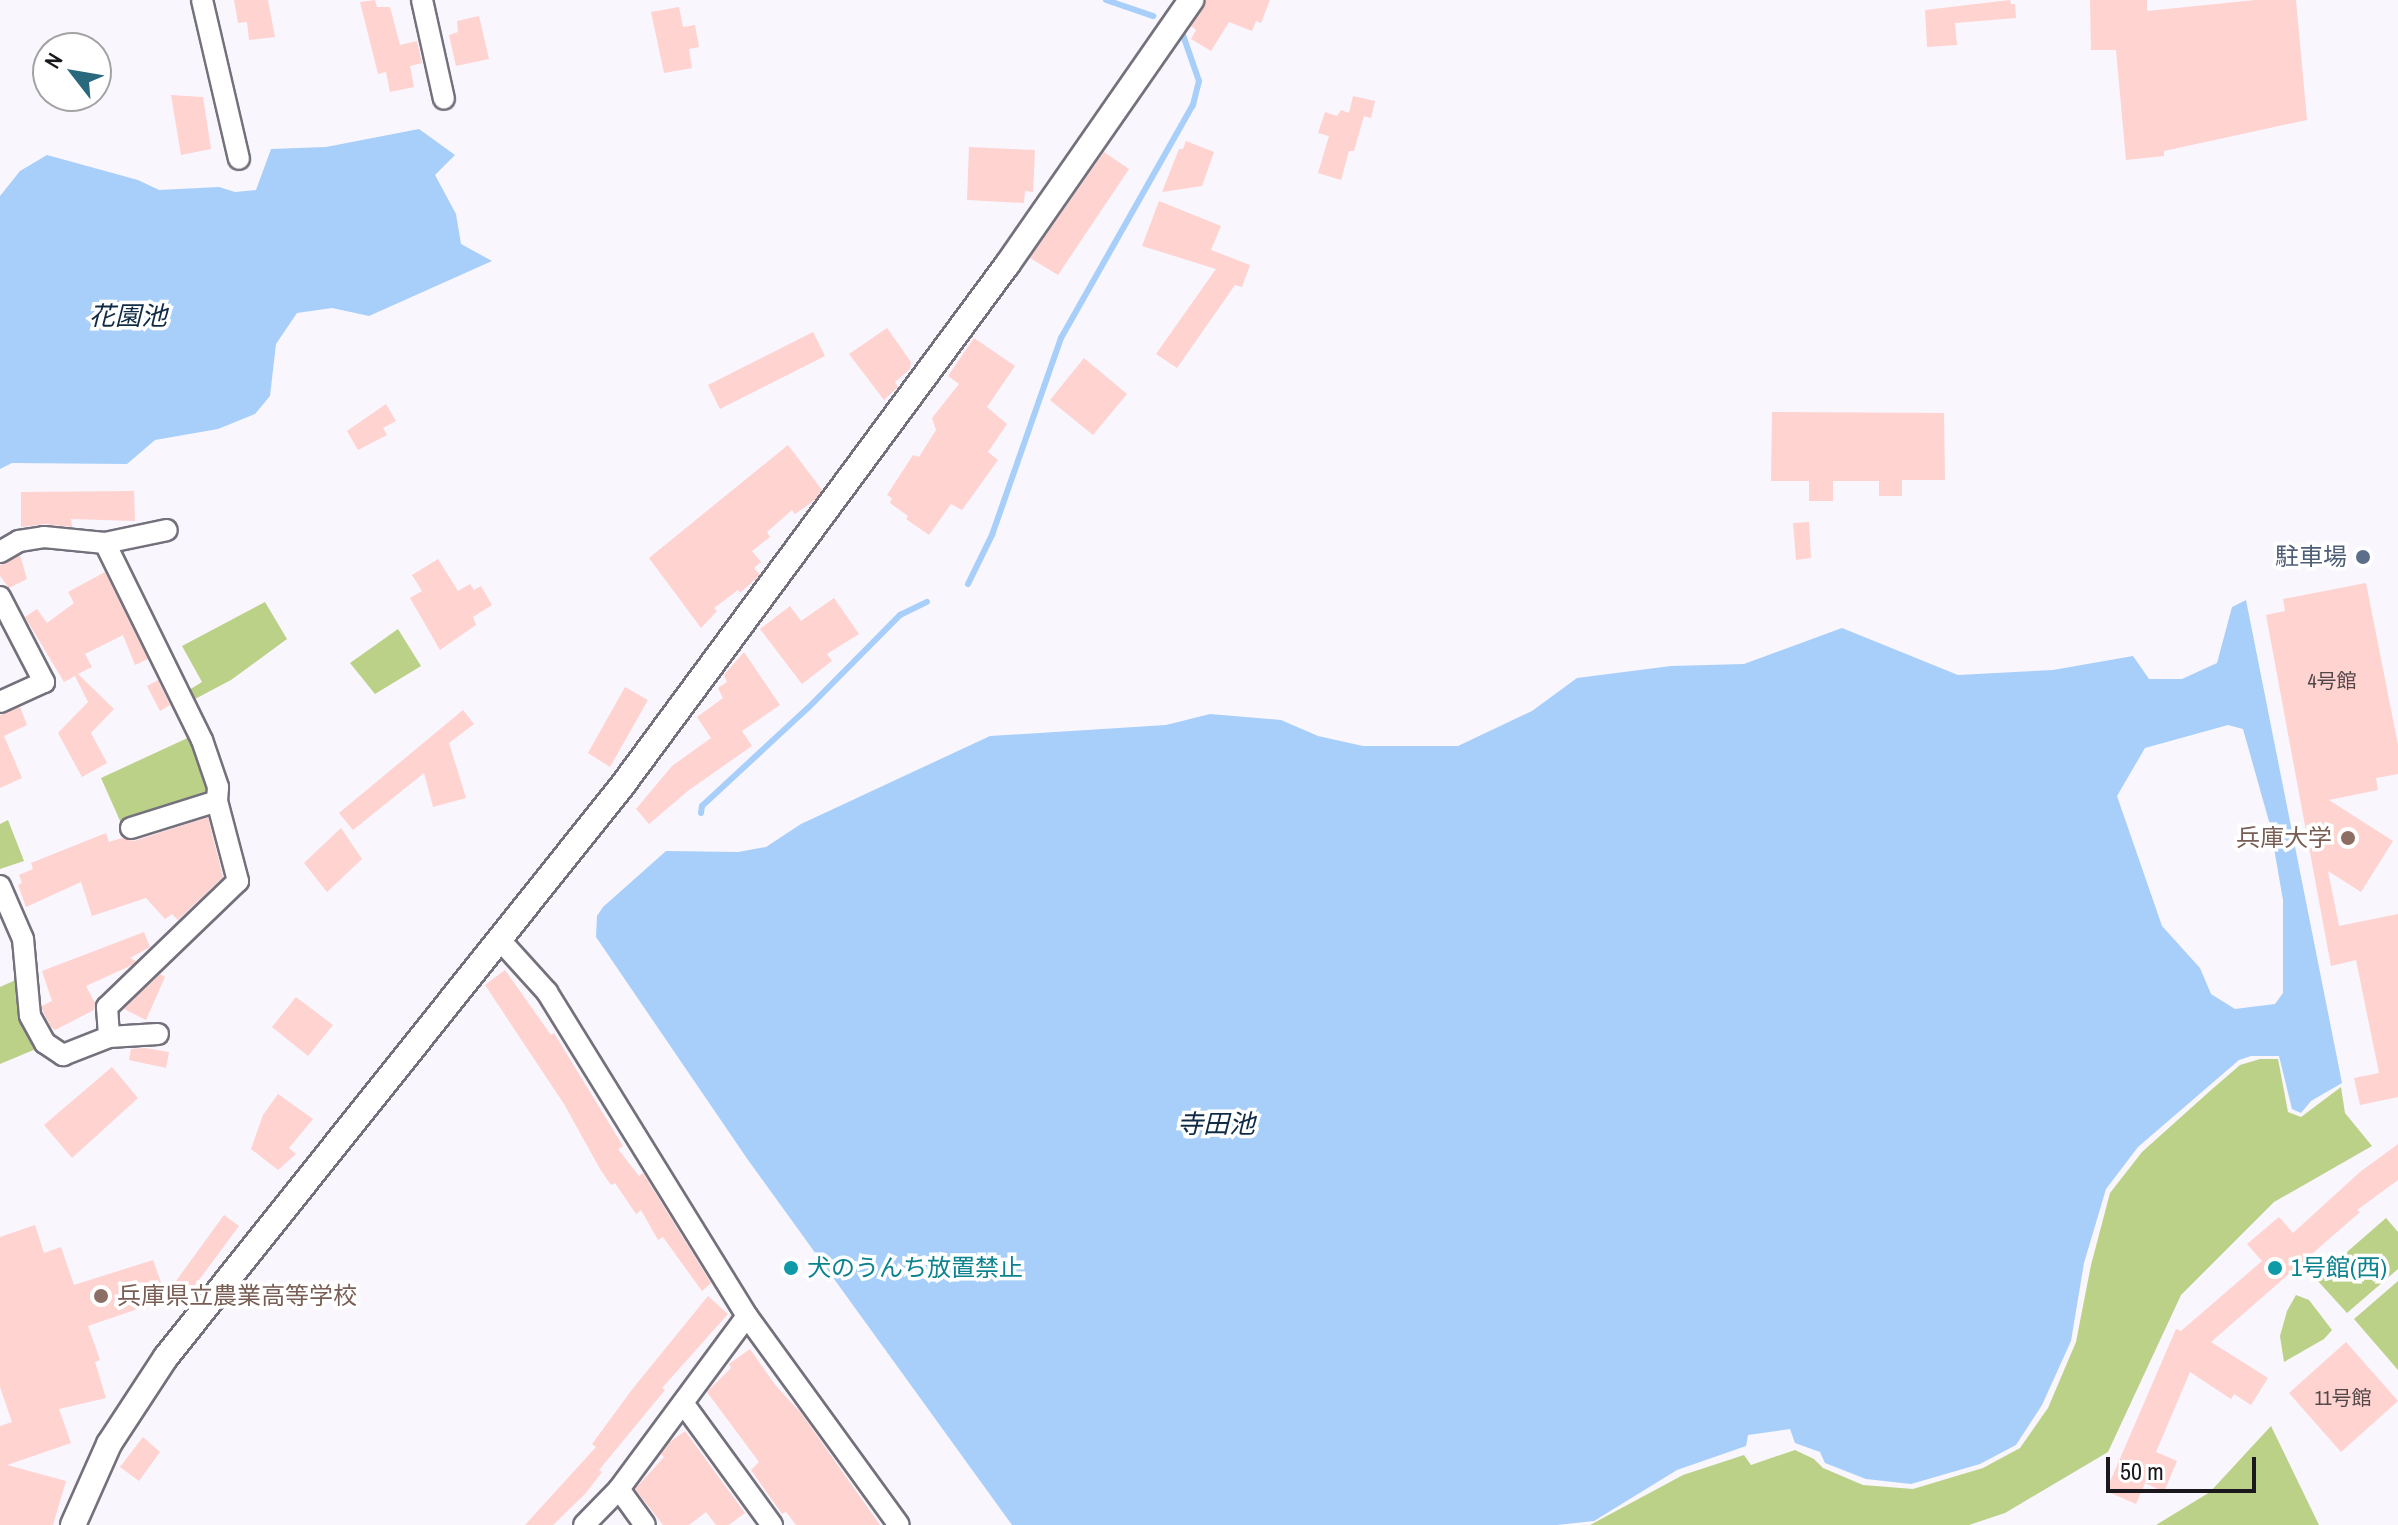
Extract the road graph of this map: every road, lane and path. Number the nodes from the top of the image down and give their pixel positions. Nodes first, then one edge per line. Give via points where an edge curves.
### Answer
1 (202, 0) edge
2 (422, 0) edge
3 (1191, 0) edge
4 (444, 99) dead end
5 (239, 159) dead end
6 (167, 530) dead end
7 (105, 543) junction
8 (0, 552) edge
9 (0, 597) edge
10 (0, 702) edge
11 (217, 801) junction
12 (131, 828) dead end
13 (0, 886) edge
14 (499, 939) junction
15 (158, 1034) dead end
16 (109, 1037) junction
17 (747, 1316) junction
18 (683, 1403) junction
19 (619, 1489) junction
20 (73, 1525) edge
21 (584, 1525) edge
22 (645, 1525) edge
23 (772, 1525) edge
24 (899, 1525) edge

1 - 5 street
2 - 4 street
3 - 14 street via 944,351 622,786
6 - 7 street
7 - 8 street via 44,537 19,541
7 - 11 street via 202,740 218,787
9 - 10 street via 44,682
11 - 12 street
11 - 16 street via 238,881 107,1007
13 - 16 street via 23,939 30,1016 45,1043 63,1055
14 - 17 street via 547,992
14 - 20 street via 166,1357 109,1444
15 - 16 street
17 - 18 street
17 - 24 street
18 - 19 street
18 - 23 street
19 - 21 street
19 - 22 street

